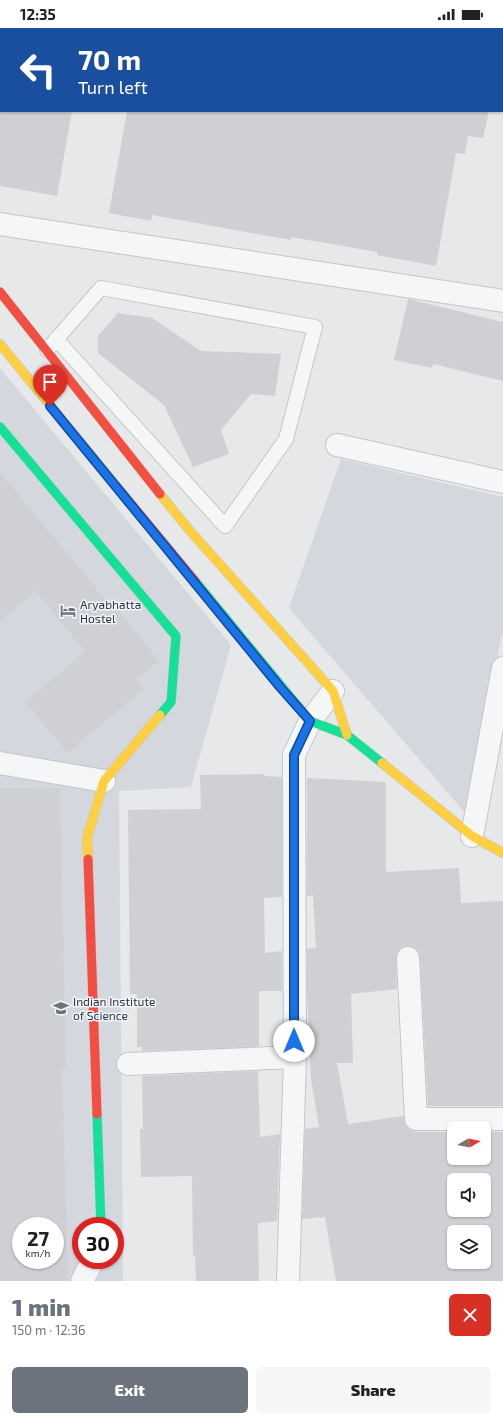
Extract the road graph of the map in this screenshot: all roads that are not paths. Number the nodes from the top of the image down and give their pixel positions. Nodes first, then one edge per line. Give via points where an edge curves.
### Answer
1 (0, 224) edge
2 (0, 292) edge
3 (503, 301) edge
4 (56, 338) junction
5 (0, 344) edge
6 (47, 350) junction
7 (0, 427) edge
8 (337, 445) dead end
9 (503, 482) edge
10 (503, 668) edge
11 (333, 691) junction
12 (310, 721) junction
13 (347, 735) junction
14 (0, 763) edge
15 (104, 781) junction
16 (472, 836) junction
17 (503, 853) edge
18 (408, 958) dead end
19 (294, 1057) junction
20 (128, 1064) dead end
21 (503, 1119) edge
22 (101, 1217) edge
23 (88, 1269) edge
24 (82, 1281) edge
25 (288, 1281) edge

1 - 3 street
2 - 6 street
4 - 4 lane via 101,288 315,327 286,439 225,526
4 - 6 lane
5 - 12 street
6 - 11 street via 190,531
7 - 15 street via 176,636 171,702
8 - 9 street
10 - 16 street
11 - 12 street
11 - 13 street
12 - 13 street
12 - 19 street via 294,755
13 - 16 street
14 - 15 street
15 - 22 street via 87,838
16 - 17 street
18 - 21 street via 416,1120
19 - 20 street
19 - 25 street
23 - 24 street

